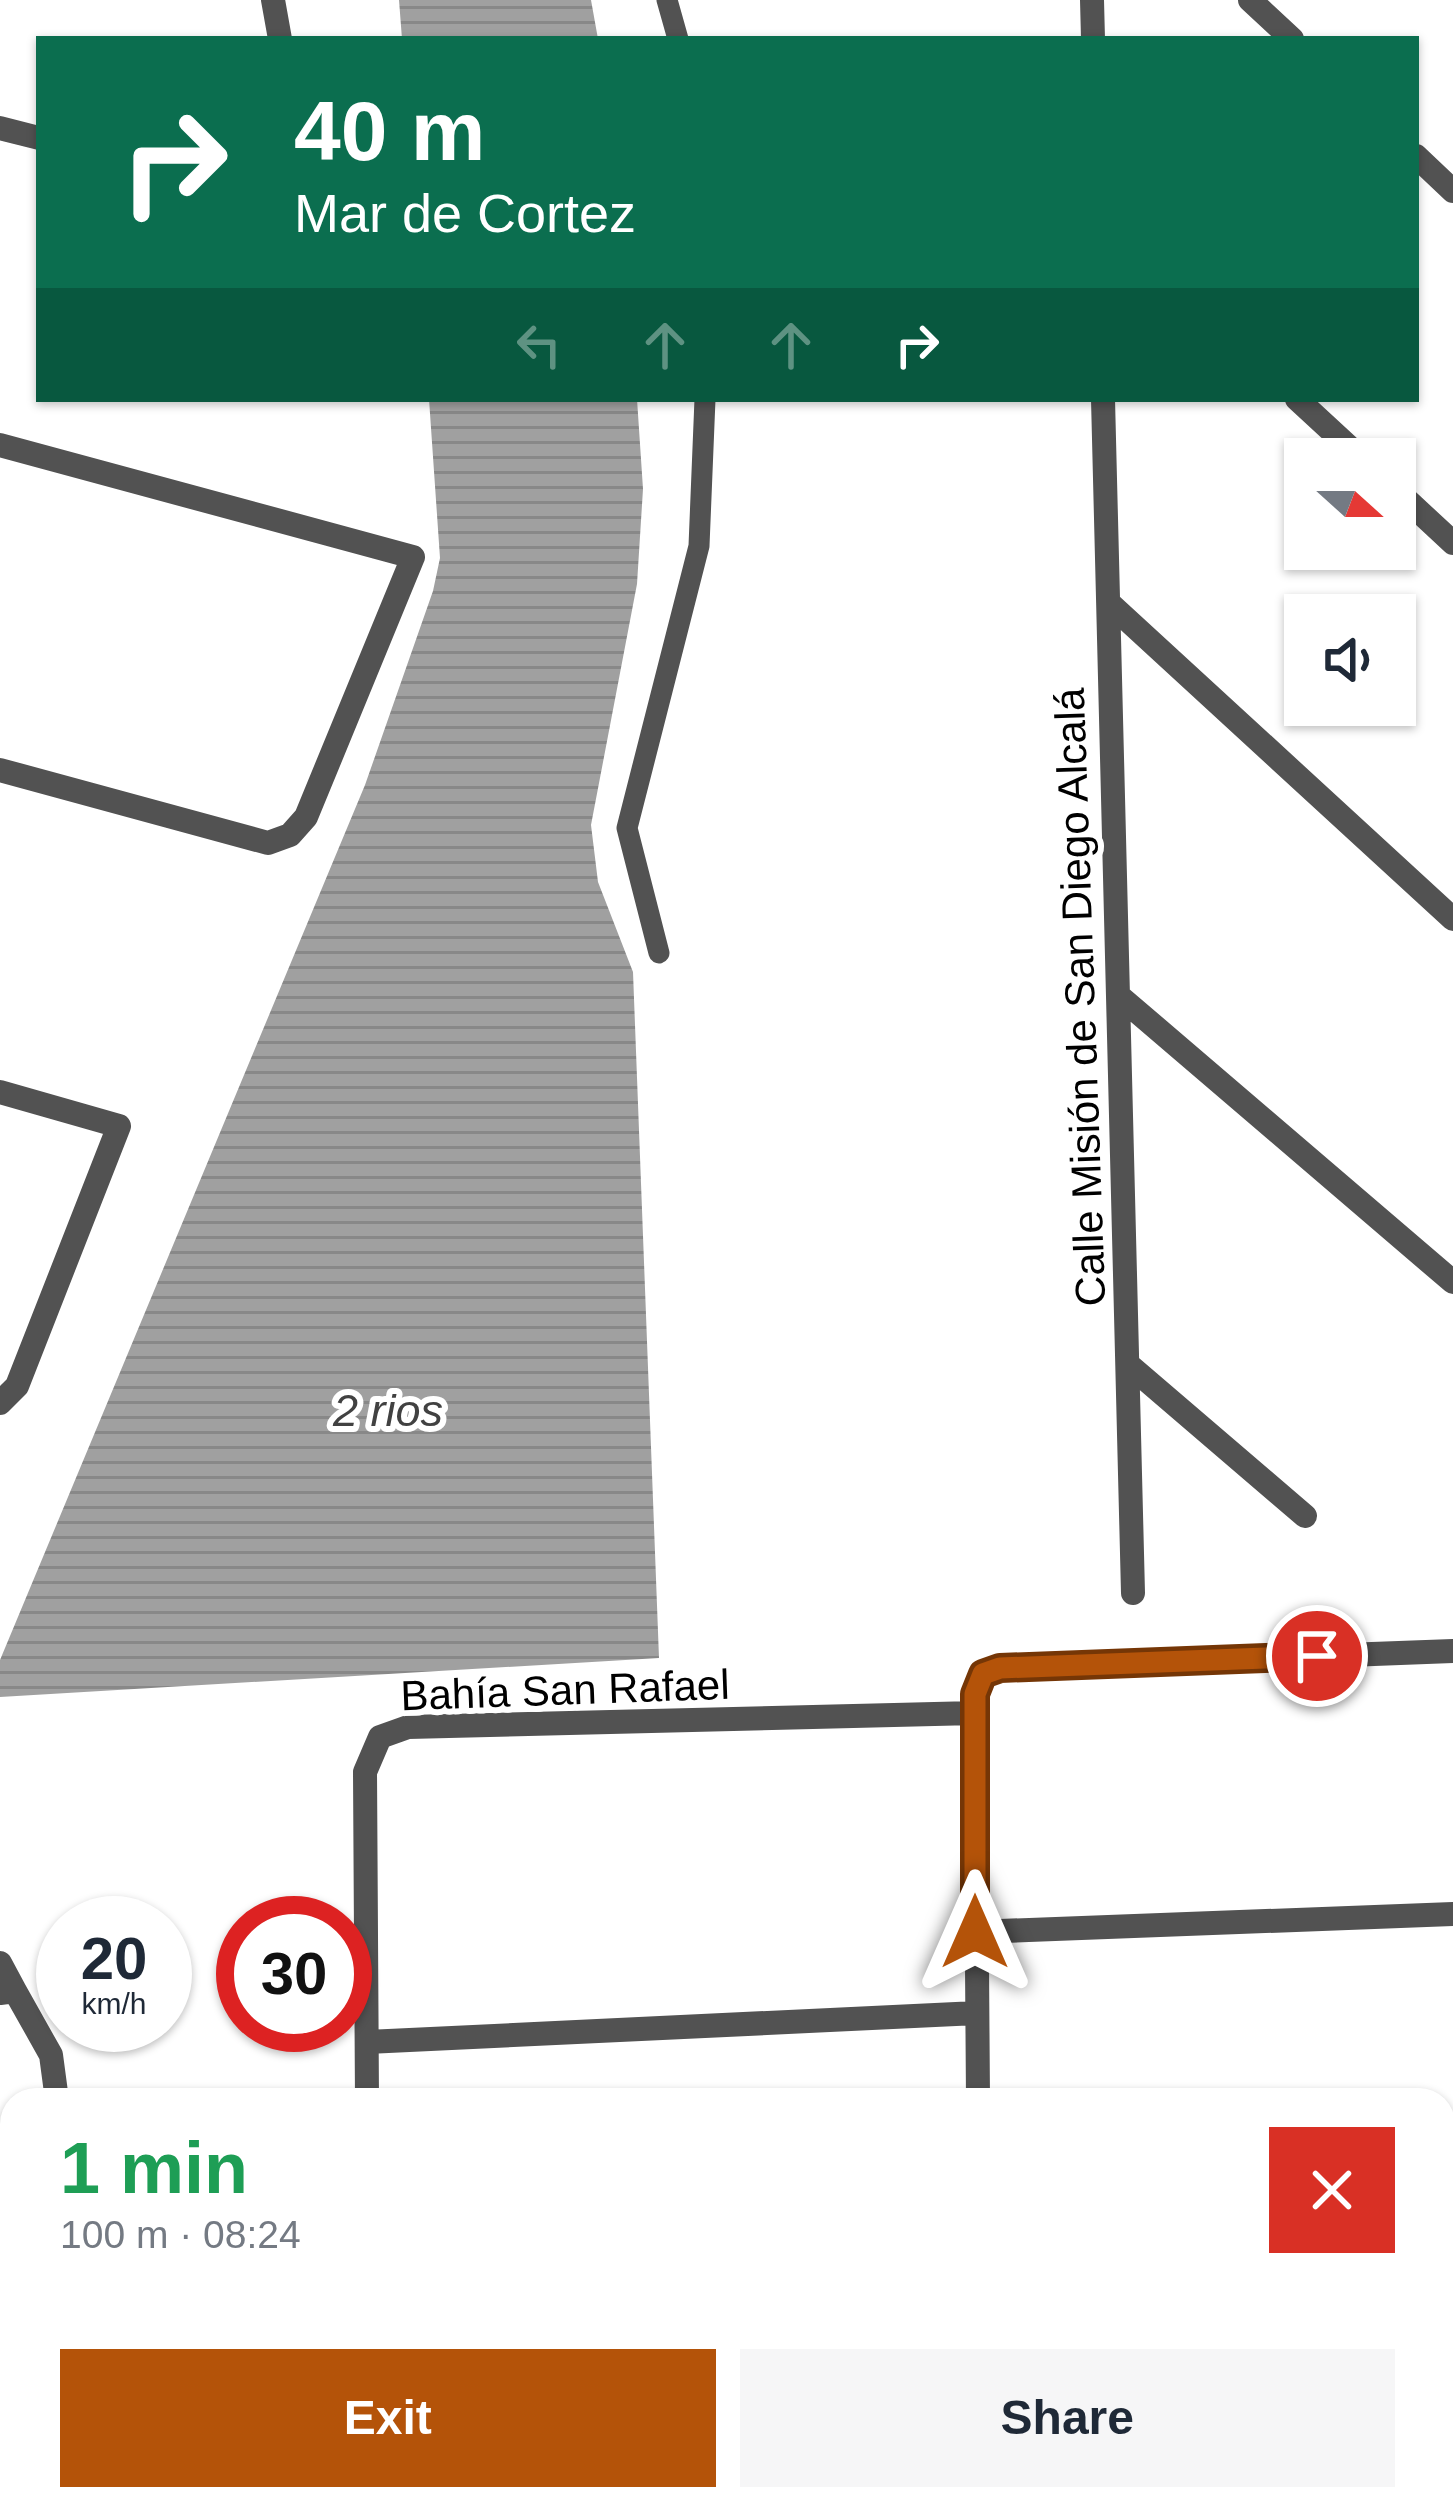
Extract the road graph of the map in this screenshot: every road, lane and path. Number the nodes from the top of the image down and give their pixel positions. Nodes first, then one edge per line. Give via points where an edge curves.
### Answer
1 (273, 0) edge
2 (667, 0) edge
3 (1092, 0) edge
4 (1250, 0) edge
5 (279, 36) edge
6 (677, 36) edge
7 (1093, 36) edge
8 (1289, 36) edge
9 (0, 128) edge
10 (36, 137) edge
11 (1419, 160) edge
12 (1453, 191) edge
13 (705, 402) edge
14 (1103, 402) edge
15 (1300, 402) edge
16 (1339, 438) edge
17 (0, 445) edge
18 (1416, 509) edge
19 (1453, 543) edge
20 (1109, 603) junction
21 (0, 770) edge
22 (1453, 919) edge
23 (659, 953) dead end
24 (1119, 995) junction
25 (0, 1092) edge
26 (1453, 1282) edge
27 (1130, 1366) junction
28 (0, 1403) edge
29 (1305, 1516) dead end
30 (1133, 1593) dead end
31 (1453, 1651) edge
32 (975, 1713) junction
33 (366, 1896) edge
34 (1453, 1914) edge
35 (975, 1932) junction
36 (0, 1963) edge
37 (8, 1992) edge
38 (977, 2013) junction
39 (372, 2042) edge
40 (368, 2052) edge
41 (56, 2088) edge
42 (368, 2088) edge
43 (978, 2088) edge

1 - 5 street
2 - 6 lane
3 - 7 street
4 - 8 street
9 - 10 street
11 - 12 street
13 - 23 lane via 699,546 627,828
14 - 20 street, Calle Misión de San Diego Alcalá
15 - 16 street
17 - 21 street via 413,557 306,817 290,835 268,842
18 - 19 street
20 - 22 street
20 - 24 street, Calle Misión de San Diego Alcalá
24 - 26 street
24 - 27 street, Calle Misión de San Diego Alcalá
25 - 28 street via 119,1126 17,1385
27 - 29 street
27 - 30 street, Calle Misión de San Diego Alcalá
31 - 32 street via 1000,1668 983,1674
32 - 33 street, Bahía San Rafael via 408,1727 380,1737 365,1772
32 - 35 street
34 - 35 street
35 - 38 street
36 - 37 street
37 - 41 street via 51,2055
38 - 39 street
38 - 43 street
40 - 42 street, Bahía San Rafael

